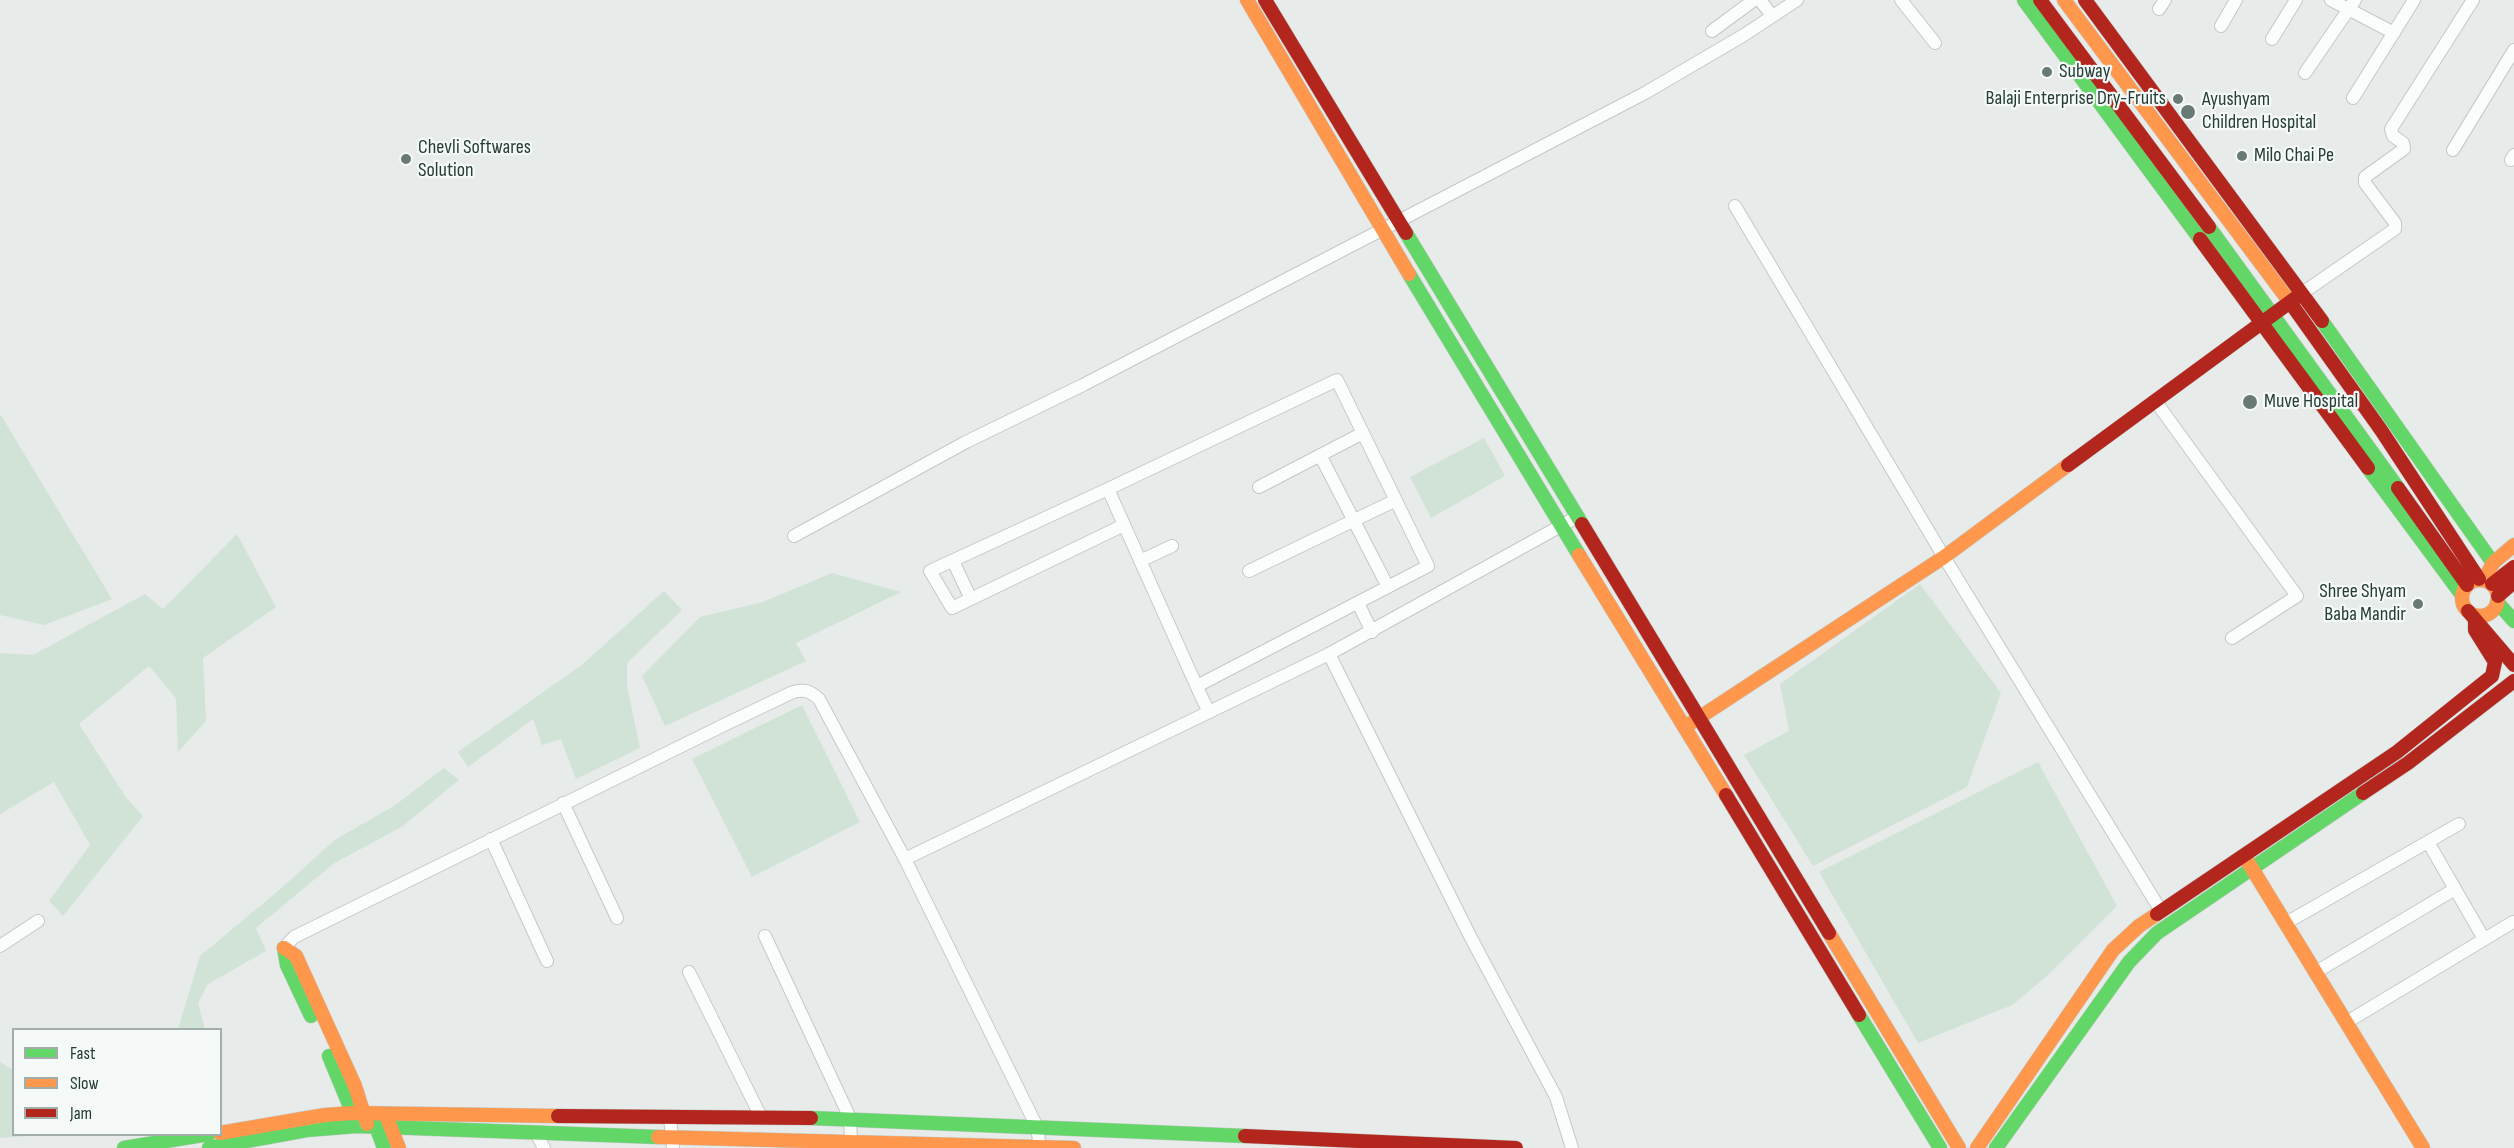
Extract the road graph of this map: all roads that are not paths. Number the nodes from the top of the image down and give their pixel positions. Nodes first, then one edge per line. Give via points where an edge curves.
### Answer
1 (1247, 0) edge
2 (1265, 0) edge
3 (1754, 0) edge
4 (1760, 0) edge
5 (1797, 0) edge
6 (1901, 0) edge
7 (2024, 0) edge
8 (2040, 0) edge
9 (2064, 0) edge
10 (2085, 0) edge
11 (2236, 0) edge
12 (2296, 0) edge
13 (2331, 0) edge
14 (2414, 0) edge
15 (2473, 0) edge
16 (2351, 5) edge
17 (1772, 16) junction
18 (2222, 26) dead end
19 (1712, 31) dead end
20 (2394, 33) junction
21 (2272, 39) dead end
22 (1935, 43) dead end
23 (2514, 50) edge
24 (2304, 73) dead end
25 (2353, 98) dead end
26 (2453, 150) dead end
27 (1735, 206) dead end
28 (1399, 221) junction
29 (1382, 230) junction
30 (2301, 294) junction
31 (2290, 303) junction
32 (2274, 315) junction
33 (2262, 324) junction
34 (2156, 402) junction
35 (1363, 433) junction
36 (1320, 455) junction
37 (1258, 487) dead end
38 (1108, 489) junction
39 (1395, 501) junction
40 (1577, 517) junction
41 (1354, 521) junction
42 (1124, 525) junction
43 (1561, 527) junction
44 (794, 536) dead end
45 (2514, 545) edge
46 (1172, 546) dead end
47 (1944, 557) junction
48 (953, 561) junction
49 (1140, 561) junction
50 (2493, 563) junction
51 (2514, 567) edge
52 (1249, 571) dead end
53 (2514, 582) edge
54 (1388, 587) junction
55 (2483, 589) junction
56 (971, 599) junction
57 (1358, 603) junction
58 (2471, 616) junction
59 (2514, 621) edge
60 (1372, 632) junction
61 (2232, 638) dead end
62 (1329, 654) junction
63 (2514, 665) edge
64 (1197, 686) junction
65 (2512, 686) edge
66 (1209, 712) junction
67 (1699, 718) junction
68 (1684, 729) junction
69 (563, 803) junction
70 (2459, 824) dead end
71 (491, 839) junction
72 (2428, 842) junction
73 (2244, 856) junction
74 (905, 860) junction
75 (2253, 869) junction
76 (2455, 890) junction
77 (2161, 911) junction
78 (617, 918) dead end
79 (38, 921) dead end
80 (2513, 922) edge
81 (2286, 923) junction
82 (765, 936) dead end
83 (2484, 939) junction
84 (0, 946) edge
85 (284, 948) joint
86 (547, 961) dead end
87 (689, 972) dead end
88 (2316, 972) junction
89 (2347, 1022) junction
90 (761, 1117) junction
91 (670, 1118) junction
92 (850, 1118) junction
93 (371, 1120) junction
94 (1036, 1127) junction
95 (222, 1133) edge
96 (536, 1133) junction
97 (197, 1136) edge
98 (851, 1142) junction
99 (672, 1143) edge
100 (383, 1147) edge
101 (1040, 1147) edge
102 (124, 1148) edge
103 (209, 1148) edge
104 (399, 1148) edge
105 (544, 1148) edge
106 (1074, 1148) edge
107 (1516, 1148) edge
108 (1572, 1148) edge
109 (1940, 1148) edge
110 (1959, 1148) edge
111 (1977, 1148) edge
112 (1996, 1148) edge
113 (2423, 1148) edge

1 - 29 street
2 - 28 street
3 - 19 street
4 - 17 street
5 - 17 street
6 - 22 street
7 - 33 street
8 - 32 street
9 - 31 street
10 - 30 street
11 - 18 street
12 - 21 street
13 - 16 street
14 - 20 street
15 - 30 street via 2392,126 2391,133 2403,143 2403,149 2365,177 2395,229
16 - 20 street
16 - 24 street
17 - 28 street via 1646,93
20 - 25 street
23 - 26 street
27 - 47 street
28 - 29 street
28 - 40 street
29 - 43 street
29 - 44 street via 966,441
30 - 31 street
30 - 50 street
31 - 32 street
31 - 55 street via 2427,497
32 - 33 street
32 - 55 street
33 - 34 street
33 - 55 street
34 - 47 street
34 - 61 street via 2296,596
35 - 36 street
35 - 38 street via 1337,380
35 - 39 street
36 - 37 street
36 - 41 street
38 - 42 street
38 - 48 street
39 - 41 street
39 - 54 street via 1428,566
40 - 43 street
40 - 67 street
41 - 52 street
41 - 54 street
42 - 49 street
42 - 56 street
43 - 60 street
43 - 68 street
45 - 50 street
46 - 49 street
47 - 67 street
47 - 77 street
48 - 56 street
48 - 56 street via 930,571 952,608
49 - 64 street
50 - 55 street
51 - 55 street
53 - 55 street
54 - 57 street
55 - 58 street via 2462,601
55 - 58 street via 2493,610
55 - 59 street
57 - 60 street
57 - 64 street
58 - 63 street
58 - 73 street via 2495,662 2492,676 2397,752
60 - 62 street
62 - 66 street
62 - 108 street via 1471,938 1556,1097
64 - 66 street
65 - 75 street
66 - 74 street
67 - 68 street
67 - 110 street
68 - 109 street
69 - 71 street
69 - 74 street via 802,690 819,699
69 - 78 street
70 - 72 street
71 - 85 street via 294,937
71 - 86 street
72 - 76 street
72 - 81 street
73 - 75 street
73 - 77 street
74 - 94 street
75 - 81 street
75 - 112 street via 2157,933 2129,962
76 - 83 street
76 - 88 street
77 - 111 street via 2113,950
79 - 84 street
80 - 83 street
81 - 88 street
82 - 92 street
83 - 89 street
85 - 93 street via 287,964
87 - 90 street
88 - 89 street
89 - 113 street
90 - 91 street
90 - 92 street
91 - 93 street
91 - 99 street
92 - 94 street
92 - 98 street
93 - 95 street via 326,1115
93 - 96 street
93 - 100 street
93 - 103 street
93 - 104 street
94 - 101 street
94 - 107 street
96 - 99 street
96 - 105 street
97 - 102 street
98 - 99 street
98 - 101 street
101 - 106 street

